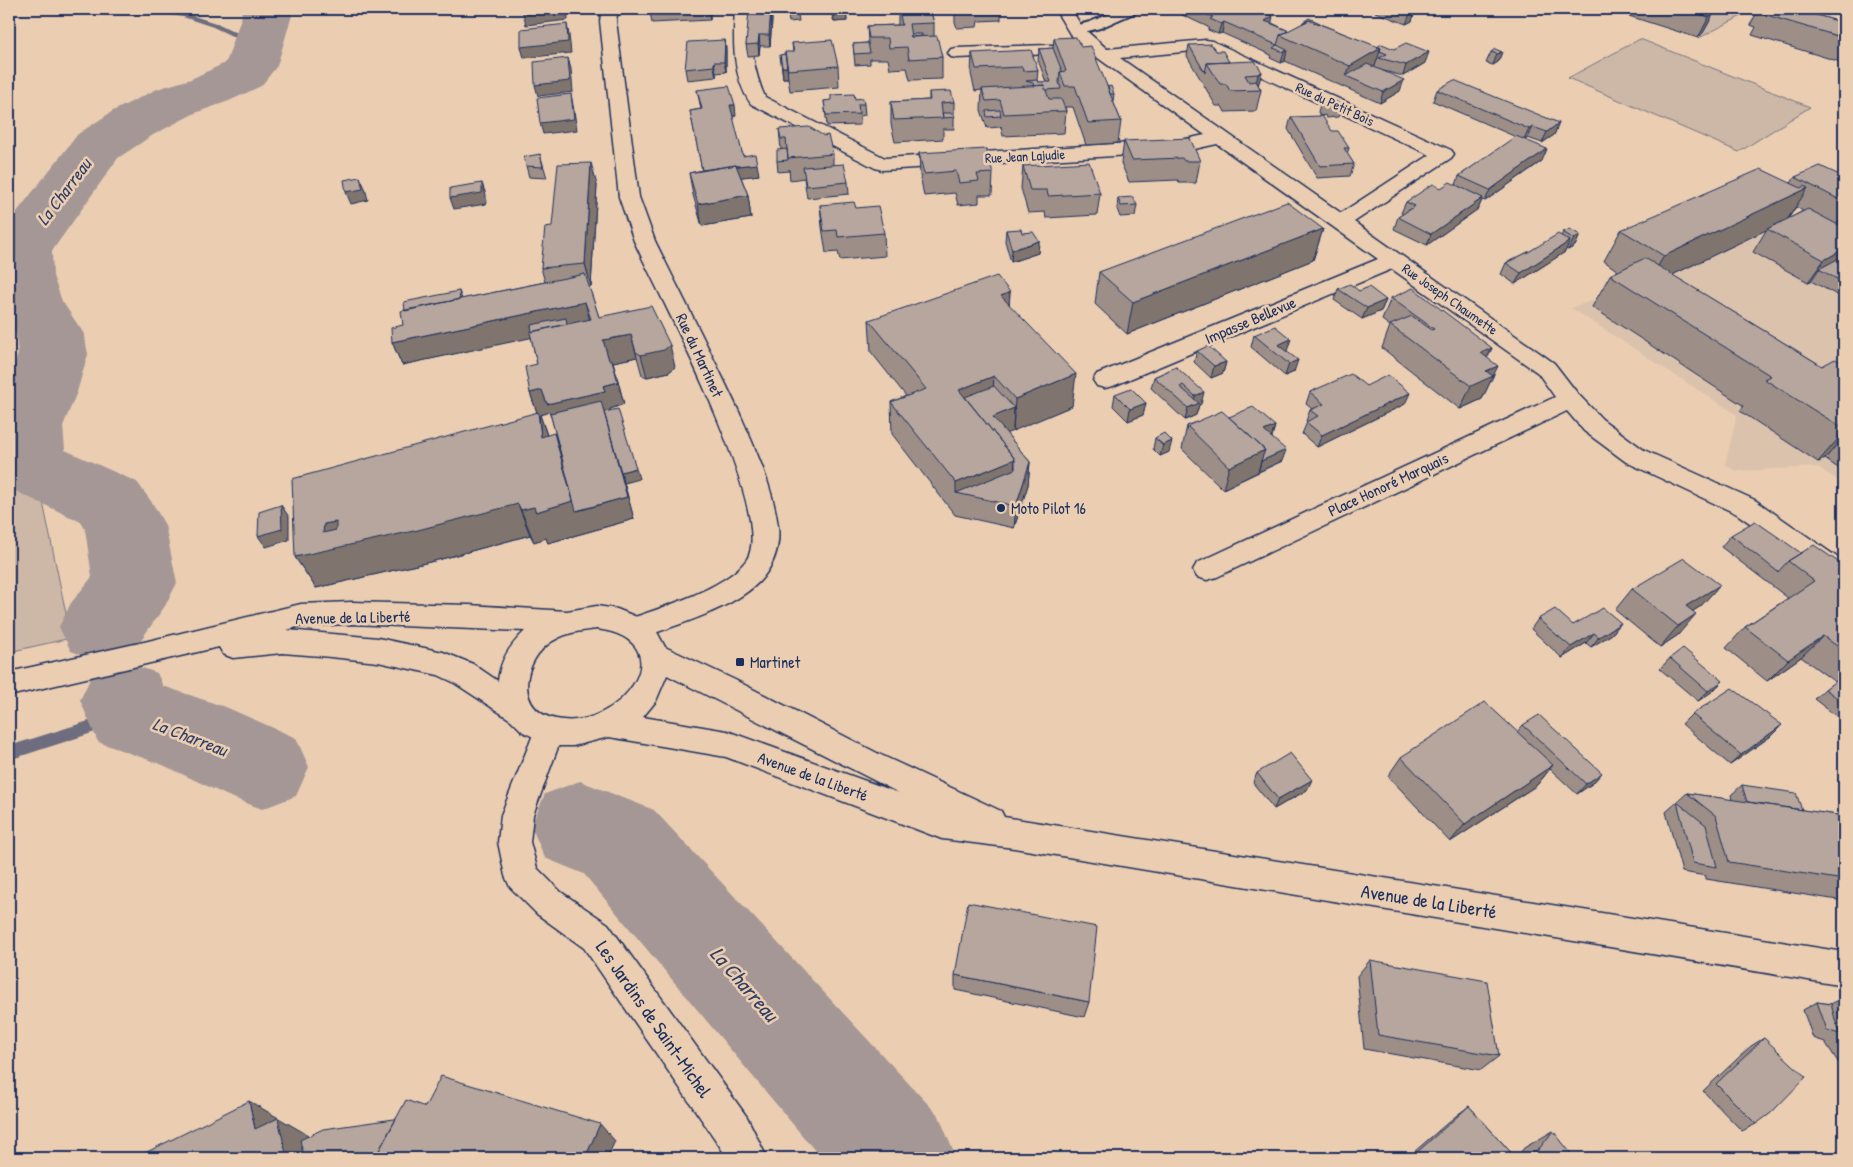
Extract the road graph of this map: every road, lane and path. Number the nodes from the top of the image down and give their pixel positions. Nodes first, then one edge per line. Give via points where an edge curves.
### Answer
1 (610, 9) edge
2 (743, 9) edge
3 (1063, 9) edge
4 (1130, 9) edge
5 (1076, 30) junction
6 (1098, 50) junction
7 (957, 53) dead end
8 (1221, 137) junction
9 (1340, 222) junction
10 (1394, 260) junction
11 (1106, 380) dead end
12 (1570, 400) junction
13 (1207, 570) dead end
14 (1844, 576) edge
15 (566, 622) junction
16 (636, 628) junction
17 (144, 654) junction
18 (654, 655) junction
19 (9, 684) edge
20 (520, 711) junction
21 (609, 724) junction
22 (549, 731) junction
23 (1014, 833) junction
24 (1844, 969) edge
25 (748, 1158) edge

1 - 16 street, Rue du Martinet via 608,21 631,208 739,438 759,495 767,534 762,557 741,583 679,613
2 - 8 street, Rue Jean Lajudie via 743,61 757,100 882,164 1181,146
3 - 5 street, Rue Joseph Chaumette
4 - 5 lane
5 - 6 street, Rue Joseph Chaumette
6 - 7 street
6 - 8 street, Rue Joseph Chaumette
6 - 9 street, Rue du Petit Bois via 1206,45 1444,154
8 - 9 street, Rue Joseph Chaumette
9 - 10 street, Rue Joseph Chaumette
10 - 11 street, Impasse Bellevue
10 - 12 street, Rue Joseph Chaumette via 1546,368
12 - 13 street, Place Honoré Marquais
12 - 14 street, Rue Joseph Chaumette via 1593,425 1635,456 1746,507
15 - 16 street, Avenue de la Liberté via 604,617
15 - 17 street, Avenue de la Liberté via 390,614 301,615
15 - 20 street, Avenue de la Liberté via 534,640 514,668 513,698
16 - 18 street via 648,640
17 - 19 street, Avenue de la Liberté
17 - 20 street, Avenue de la Liberté via 282,641 378,650 442,664 463,673
18 - 21 street, Avenue de la Liberté via 654,674 646,694 630,711
18 - 23 street, Avenue de la Liberté via 870,765
20 - 22 street, Avenue de la Liberté via 532,723
21 - 22 street, Avenue de la Liberté via 589,731
21 - 23 street, Avenue de la Liberté via 727,744 942,824
22 - 25 street, Les Jardins de Saint-Michel via 517,815 514,842 522,876 550,903 596,936 734,1131
23 - 24 street, Avenue de la Liberté

